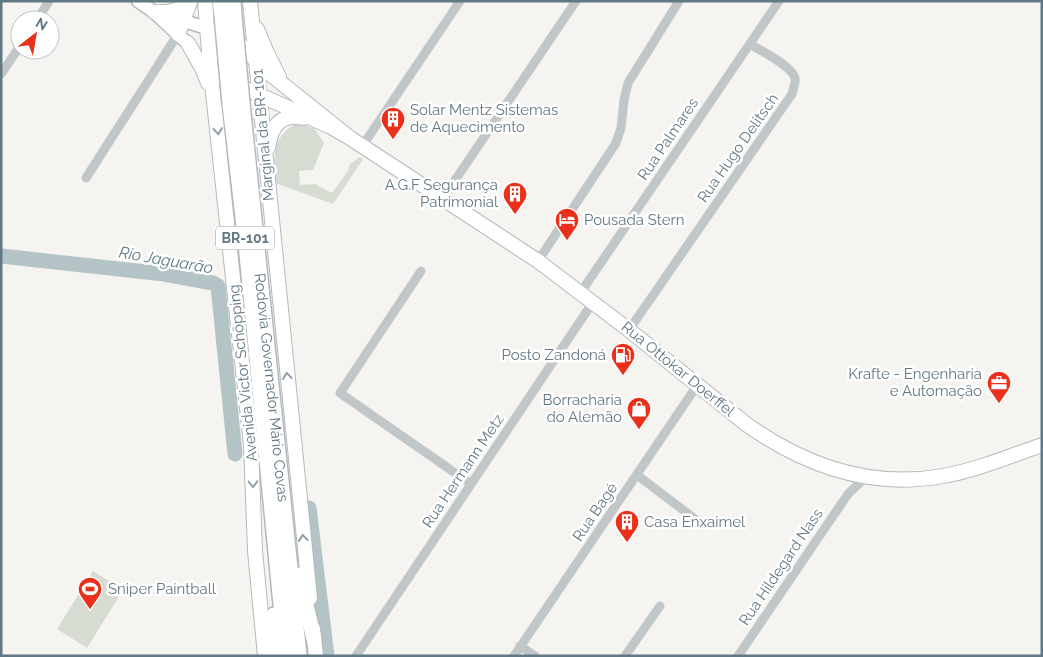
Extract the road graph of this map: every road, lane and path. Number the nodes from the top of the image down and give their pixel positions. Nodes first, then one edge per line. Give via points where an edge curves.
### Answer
1 (138, 1) edge
2 (205, 1) edge
3 (460, 1) edge
4 (576, 1) edge
5 (679, 1) edge
6 (779, 1) edge
7 (190, 2) edge
8 (250, 6) edge
9 (227, 8) edge
10 (154, 12) junction
11 (183, 21) junction
12 (207, 28) junction
13 (228, 38) junction
14 (183, 39) junction
15 (750, 44) junction
16 (209, 50) junction
17 (10, 60) edge
18 (256, 62) junction
19 (215, 70) junction
20 (1, 74) edge
21 (235, 85) junction
22 (285, 86) junction
23 (259, 94) junction
24 (214, 102) junction
25 (236, 103) junction
26 (314, 120) junction
27 (350, 138) junction
28 (362, 146) junction
29 (86, 178) dead end
30 (268, 192) junction
31 (443, 198) junction
32 (538, 261) junction
33 (421, 270) dead end
34 (581, 292) junction
35 (593, 302) junction
36 (630, 330) junction
37 (698, 384) junction
38 (1042, 445) edge
39 (847, 472) junction
40 (637, 475) junction
41 (867, 476) junction
42 (471, 484) junction
43 (848, 494) junction
44 (285, 516) junction
45 (695, 519) dead end
46 (275, 548) junction
47 (660, 606) dead end
48 (314, 639) junction
49 (520, 646) junction
50 (266, 656) edge
51 (273, 656) edge
52 (286, 656) edge
53 (299, 656) edge
54 (316, 656) edge
55 (356, 656) edge
56 (514, 656) edge
57 (535, 656) edge
58 (625, 656) edge
59 (738, 656) edge

1 - 10 main road
2 - 12 main road, Avenida Victor Schöpping
3 - 28 street
4 - 31 street
5 - 32 street via 628,83 616,143
6 - 15 street, Rua Palmares
7 - 10 main road via 173,12
7 - 11 main road
8 - 18 main road, Marginal da BR-101
8 - 22 main road via 267,53
9 - 25 highway, Rodovia Governador Mário Covas / BR-101, bridge
10 - 11 main road
10 - 14 main road
11 - 12 main road
11 - 14 main road
12 - 13 main road
12 - 16 main road, Avenida Victor Schöpping
13 - 16 main road via 218,39
13 - 18 main road via 251,53
14 - 19 main road
14 - 24 main road via 203,70
14 - 29 street
15 - 34 street, Rua Palmares
15 - 36 street, Rua Hugo Delitsch via 790,71 794,78 792,94
16 - 19 main road, Avenida Victor Schöpping
17 - 20 street
18 - 21 main road via 253,77
18 - 22 main road, Rua Ottokar Doerffel
18 - 23 main road, Marginal da BR-101
19 - 21 main road
19 - 24 main road, Avenida Victor Schöpping
21 - 23 main road, Rua Ottokar Doerffel
22 - 27 main road, Rua Ottokar Doerffel
23 - 26 main road, Rua Ottokar Doerffel
23 - 30 main road, Marginal da BR-101
24 -> 50 main road, Avenida Victor Schöpping via 251,445 255,551
25 - 44 highway, Rodovia Governador Mário Covas / BR-101
25 - 46 highway, Rodovia Governador Mário Covas / BR-101
26 - 27 main road, Rua Ottokar Doerffel
26 - 30 main road via 295,116 283,118 273,130 267,155
27 - 28 main road, Rua Ottokar Doerffel
28 - 31 main road, Rua Ottokar Doerffel
48 -> 30 main road, Marginal da BR-101
31 - 32 main road, Rua Ottokar Doerffel
32 - 34 main road, Rua Ottokar Doerffel
33 - 42 street via 340,393
34 - 35 main road, Rua Ottokar Doerffel
35 - 36 main road, Rua Ottokar Doerffel
35 - 42 street, Rua Hermann Metz
36 - 37 main road, Rua Ottokar Doerffel
37 - 39 main road, Rua Ottokar Doerffel via 773,442 814,462
37 - 40 street, Rua Bagé
38 - 41 main road, Rua Ottokar Doerffel via 944,476 909,479
39 - 41 main road, Rua Ottokar Doerffel
39 - 43 street
40 - 45 street
40 - 49 street, Rua Bagé
41 - 43 street, Rua Hildegard Nass
42 - 55 street, Rua Hermann Metz
43 - 59 street, Rua Hildegard Nass
44 - 48 highway
44 - 53 highway, Rodovia Governador Mário Covas / BR-101
46 - 51 highway
46 - 52 highway, Rodovia Governador Mário Covas / BR-101
47 - 58 street
48 - 54 main road, Marginal da BR-101
49 - 56 street, Rua Bagé
49 - 57 street

